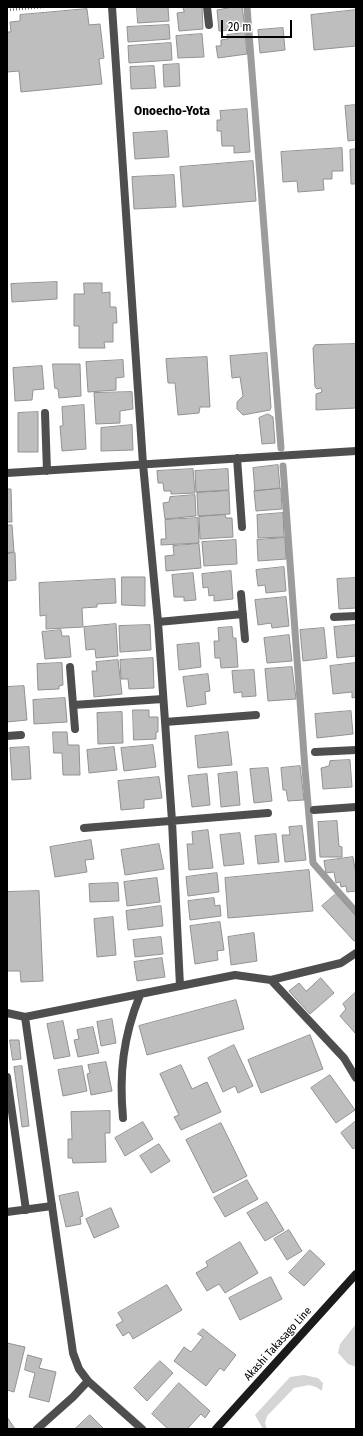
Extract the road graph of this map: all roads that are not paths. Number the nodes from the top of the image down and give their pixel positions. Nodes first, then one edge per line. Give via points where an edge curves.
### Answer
1 (112, 7) edge
2 (207, 7) edge
3 (209, 25) dead end
4 (45, 413) dead end
5 (356, 450) edge
6 (237, 458) junction
7 (143, 464) junction
8 (47, 471) junction
9 (7, 473) edge
10 (242, 527) dead end
11 (241, 594) dead end
12 (243, 614) junction
13 (334, 616) dead end
14 (356, 616) edge
15 (158, 622) junction
16 (245, 639) dead end
17 (70, 667) dead end
18 (163, 699) junction
19 (73, 705) junction
20 (256, 715) dead end
21 (165, 722) junction
22 (75, 729) dead end
23 (21, 734) dead end
24 (7, 736) edge
25 (356, 750) edge
26 (315, 752) dead end
27 (356, 807) edge
28 (314, 810) dead end
29 (268, 813) dead end
30 (172, 821) junction
31 (84, 828) dead end
32 (356, 953) edge
33 (271, 980) junction
34 (180, 986) junction
35 (140, 995) junction
36 (7, 1013) edge
37 (25, 1017) junction
38 (7, 1077) edge
39 (356, 1078) edge
40 (123, 1118) dead end
41 (52, 1206) junction
42 (26, 1210) junction
43 (7, 1212) edge
44 (356, 1274) edge
45 (88, 1381) junction
46 (37, 1429) edge
47 (142, 1429) edge
48 (216, 1429) edge

1 - 7 street
2 - 3 street
4 - 8 street
5 - 6 street
6 - 7 street
6 - 10 street
7 - 8 street
7 - 15 street
8 - 9 street
11 - 12 street
12 - 15 street
12 - 16 street
13 - 14 street
15 - 18 street
17 - 19 street
18 - 19 street
18 - 21 street
19 - 22 street
20 - 21 street
21 - 30 street
23 - 24 street
25 - 26 street
27 - 28 street
29 - 30 street
30 - 31 street
30 - 34 street
32 - 33 street via 341,964
33 - 34 street via 235,975
33 - 39 street via 344,1058
34 - 35 street
35 - 37 street
35 - 40 street via 124,1047 121,1082
36 - 37 street
37 - 41 street
38 - 42 street
41 - 42 street
41 - 45 street via 73,1353 79,1369
42 - 43 street
44 - 48 main road, Akashi Takasago Line
45 - 46 street
45 - 47 street

